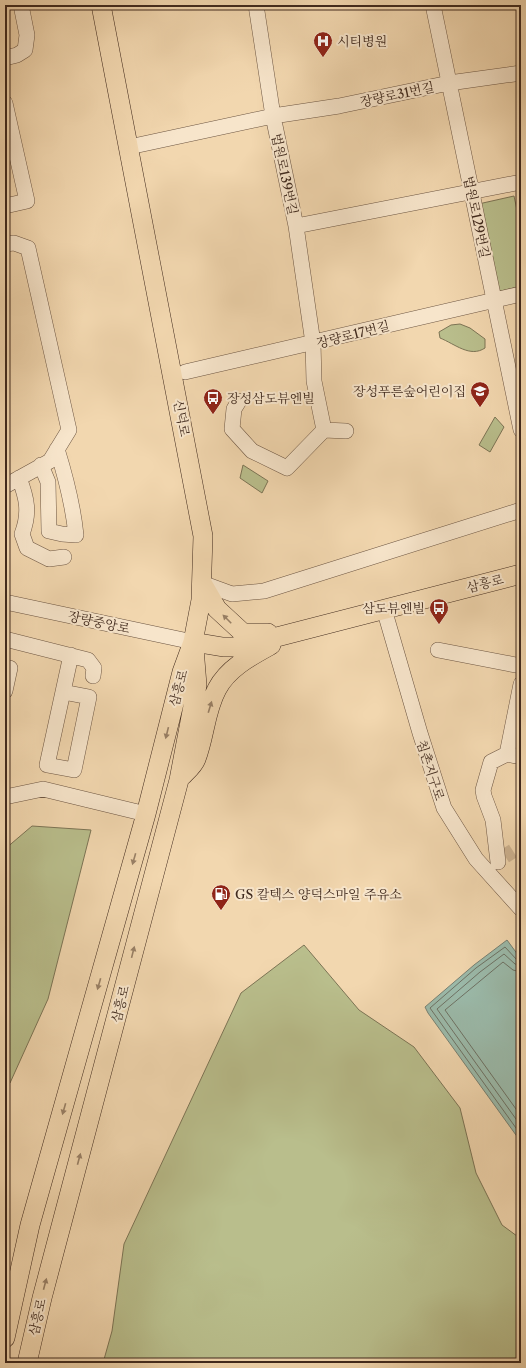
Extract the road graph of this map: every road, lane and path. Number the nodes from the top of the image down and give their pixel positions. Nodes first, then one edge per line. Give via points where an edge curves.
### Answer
1 (22, 5) edge
2 (100, 5) edge
3 (256, 5) edge
4 (433, 5) edge
5 (11, 56) edge
6 (521, 73) edge
7 (449, 83) junction
8 (5, 103) edge
9 (273, 116) junction
10 (129, 147) junction
11 (521, 182) edge
12 (471, 192) junction
13 (5, 206) edge
14 (296, 226) junction
15 (5, 244) edge
16 (521, 294) edge
17 (494, 300) junction
18 (313, 343) junction
19 (185, 372) dead end
20 (239, 401) dead end
21 (324, 430) junction
22 (521, 430) edge
23 (346, 431) dead end
24 (58, 449) junction
25 (41, 465) junction
26 (19, 478) junction
27 (5, 486) edge
28 (521, 510) edge
29 (64, 557) dead end
30 (521, 574) edge
31 (202, 583) junction
32 (5, 602) edge
33 (384, 609) junction
34 (289, 634) junction
35 (5, 639) edge
36 (193, 642) junction
37 (438, 650) dead end
38 (71, 655) junction
39 (521, 666) edge
40 (10, 668) dead end
41 (94, 676) dead end
42 (521, 684) edge
43 (5, 691) edge
44 (63, 692) junction
45 (514, 755) edge
46 (179, 780) junction
47 (5, 797) edge
48 (146, 814) junction
49 (485, 869) junction
50 (521, 909) edge
51 (5, 1338) edge
52 (27, 1363) edge

1 - 5 street via 27,43 25,50
2 - 10 main road, 신덕로
3 - 9 street, 법원로139번길
4 - 7 street, 법원로129번길
6 - 7 street, 장량로31번길
7 - 9 street, 장량로31번길 via 339,106
7 - 12 street, 법원로129번길
8 - 13 street via 27,201
9 - 10 street, 장량로31번길
9 - 14 street, 법원로139번길
10 - 31 main road, 신덕로 via 203,536
11 - 12 street
12 - 14 street
12 - 17 street, 법원로129번길
14 - 18 street, 법원로139번길
15 - 24 street via 28,248 70,430
16 - 17 street, 장량로17번길
17 - 18 street, 장량로17번길
17 - 22 street, 법원로129번길
18 - 19 street, 장량로17번길
18 - 21 street, 법원로139번길 via 314,381
20 - 21 street via 234,409 232,429 252,451 287,468
21 - 23 street
24 - 25 street via 50,461
24 - 25 street via 68,484 76,535 49,531 48,482
25 - 26 street
26 - 27 street
26 - 29 street via 26,496 27,522 22,534 27,548 49,559
28 - 31 street via 264,591 232,594
30 - 33 main road, 삼흥로
34 -> 31 main road via 243,633 217,609
31 - 36 main road, 신덕로
32 - 36 street, 장량중앙로
33 - 34 main road, 삼흥로
33 - 49 street, 침촌지구로 via 444,808
34 - 36 main road, 삼흥로 via 238,647
46 -> 34 main road via 196,761 210,704 223,680 241,663
35 - 38 street
36 - 46 main road, 삼흥로 via 197,685
36 -> 48 main road, 삼흥로 via 182,672
37 - 39 street
38 - 41 street via 88,660 94,668
38 - 44 street
40 - 43 street
42 - 45 street
44 - 44 street via 47,764 74,770 89,697
45 - 49 street via 491,762 483,790 493,820 501,859
52 -> 46 main road, 삼흥로
47 - 48 street via 43,788
48 -> 51 main road, 삼흥로 via 30,1225
49 - 50 street, 침촌지구로

